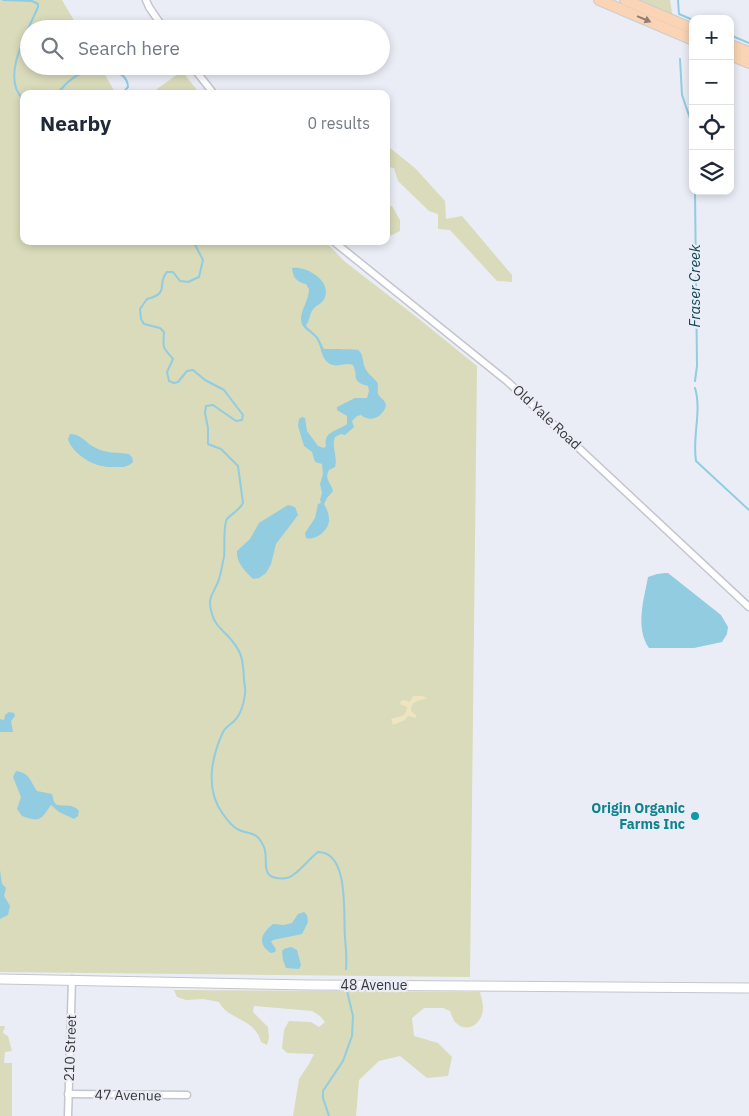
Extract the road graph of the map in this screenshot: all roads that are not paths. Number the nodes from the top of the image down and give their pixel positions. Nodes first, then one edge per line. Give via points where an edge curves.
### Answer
1 (146, 0) edge
2 (599, 0) edge
3 (625, 0) edge
4 (158, 20) edge
5 (689, 27) edge
6 (689, 38) edge
7 (734, 46) edge
8 (749, 52) edge
9 (734, 57) edge
10 (749, 63) edge
11 (199, 75) edge
12 (211, 90) edge
13 (338, 245) edge
14 (749, 606) edge
15 (0, 979) edge
16 (72, 979) junction
17 (749, 988) edge
18 (68, 1094) junction
19 (187, 1095) dead end
20 (68, 1116) edge

1 - 4 street
2 -> 6 main road
3 - 5 main road
7 - 8 main road
9 - 10 main road
11 - 12 street
13 - 14 street, Old Yale Road via 508,382
15 - 16 main road, 48 Avenue
16 - 17 main road, 48 Avenue via 311,985
16 - 18 street, 210 Street
18 - 19 street, 47 Avenue
18 - 20 street, 210 Street

